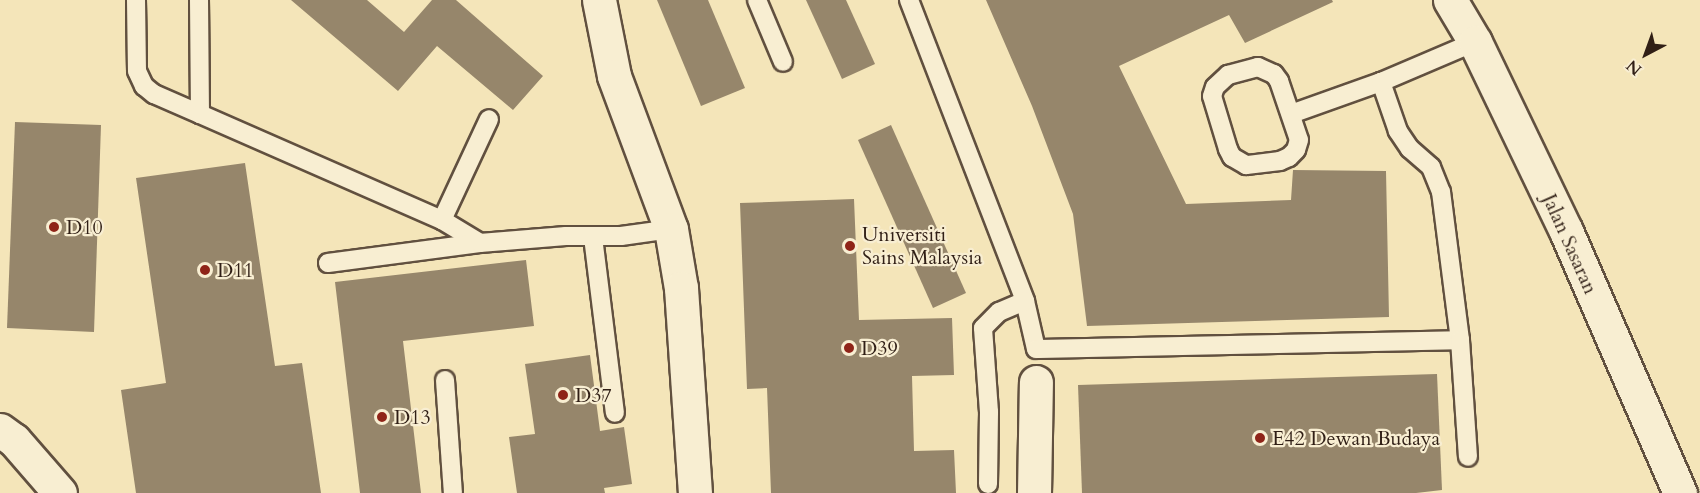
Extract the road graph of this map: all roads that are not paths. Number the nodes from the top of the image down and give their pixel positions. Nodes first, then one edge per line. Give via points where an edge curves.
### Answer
1 (136, 0) edge
2 (200, 0) edge
3 (599, 0) edge
4 (757, 0) edge
5 (909, 0) edge
6 (1450, 0) edge
7 (1475, 42) junction
8 (783, 62) dead end
9 (1381, 82) junction
10 (200, 114) junction
11 (1292, 114) junction
12 (489, 119) dead end
13 (442, 220) junction
14 (671, 230) junction
15 (593, 237) junction
16 (480, 243) junction
17 (328, 263) dead end
18 (1025, 301) junction
19 (1460, 340) junction
20 (1036, 349) junction
21 (445, 380) dead end
22 (1036, 382) joint
23 (615, 413) dead end
24 (0, 430) edge
25 (1468, 457) dead end
26 (988, 484) dead end
27 (60, 493) edge
28 (453, 493) edge
29 (695, 493) edge
30 (1034, 493) edge
31 (1680, 493) edge

1 - 10 lane via 137,71 144,87
2 - 10 lane
3 - 14 street via 614,76
4 - 8 lane
5 - 18 lane
6 - 7 street, Jalan Sasaran
7 - 9 lane
7 - 31 street, Jalan Sasaran via 1566,231
9 - 11 lane
9 - 19 lane via 1398,131 1410,149 1431,167 1441,192
10 - 13 lane
11 - 11 lane via 1299,140 1296,150 1280,161 1246,165 1232,157 1228,149 1212,96 1220,80 1258,67 1274,74
12 - 13 lane
13 - 16 lane
14 - 15 lane
14 - 29 street via 681,288
15 - 16 lane
15 - 23 lane
16 - 17 lane
18 - 20 lane
18 - 26 lane via 999,312 983,328 989,412
19 - 20 lane
19 - 25 lane
20 - 22 lane
21 - 28 lane
22 - 30 street
24 - 27 street via 14,440

